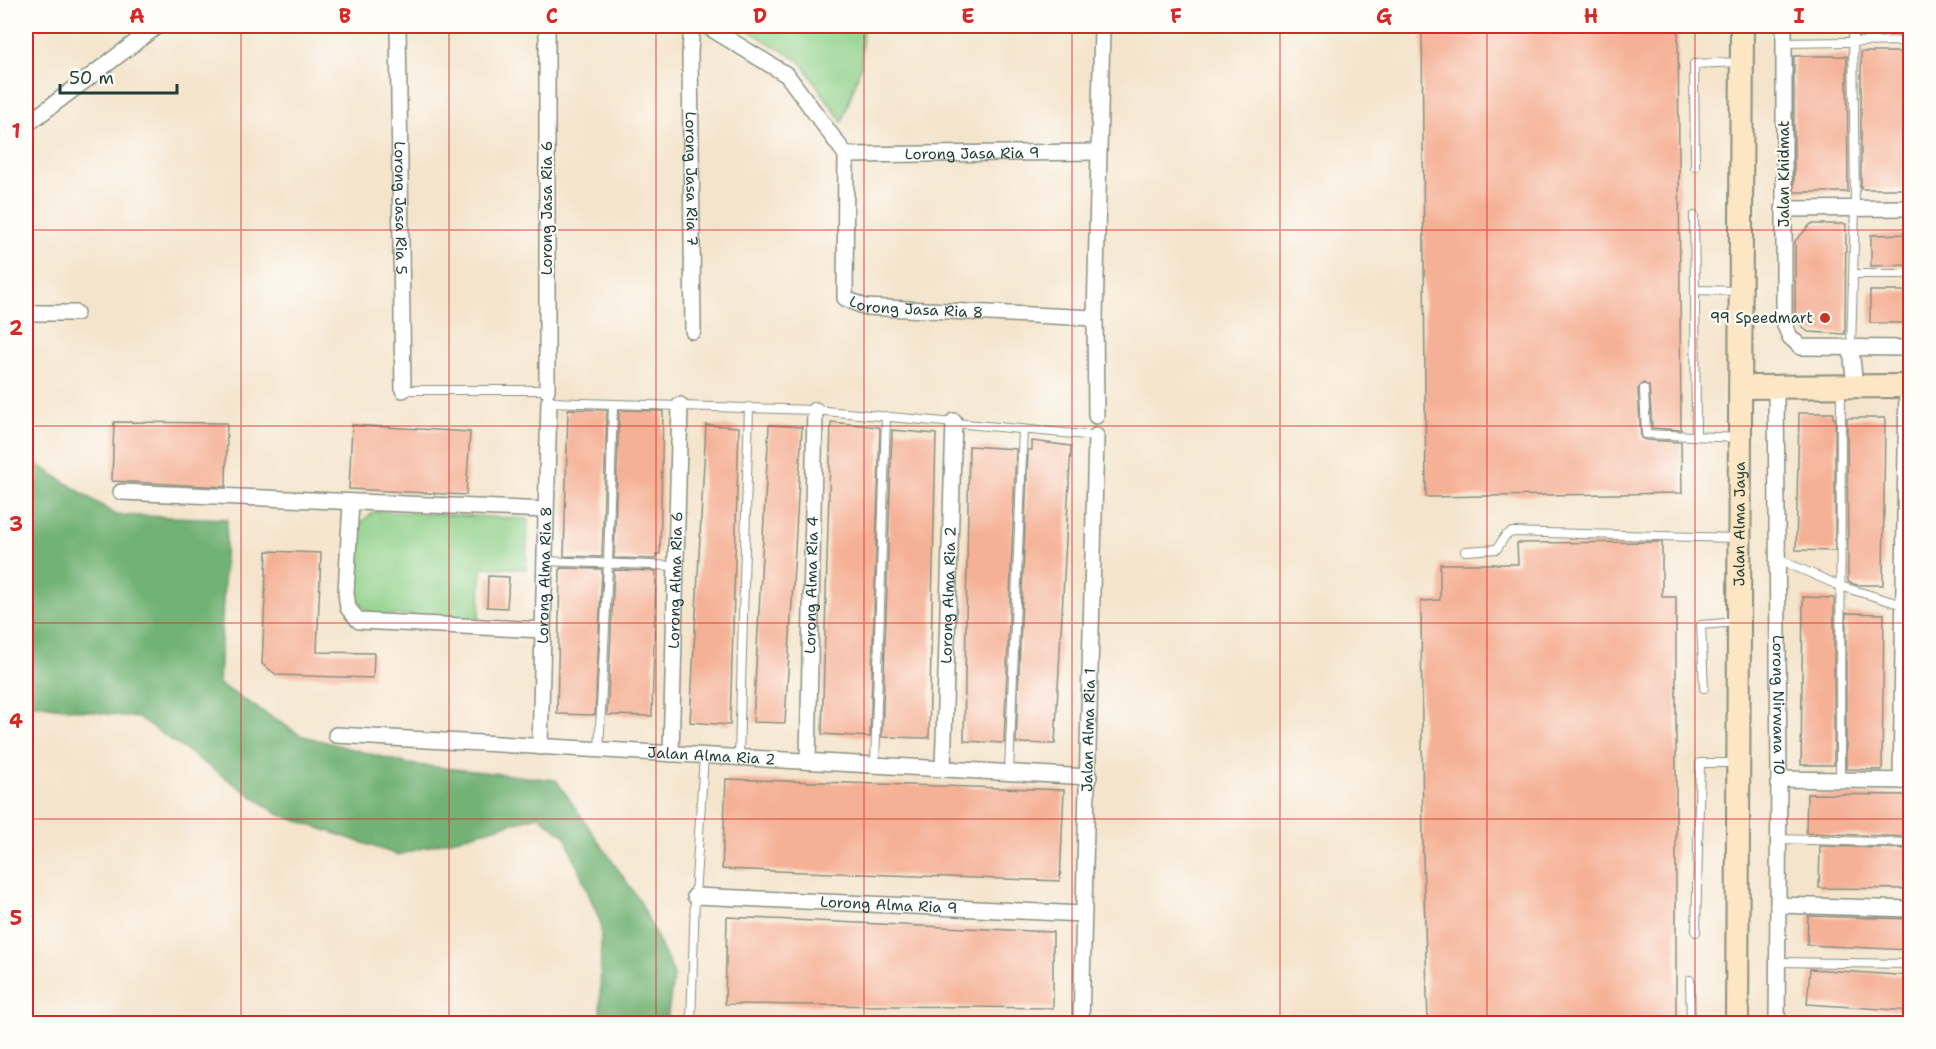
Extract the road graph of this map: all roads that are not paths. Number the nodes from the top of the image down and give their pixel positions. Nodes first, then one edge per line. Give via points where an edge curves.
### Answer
1 (157, 26) edge
2 (398, 26) edge
3 (547, 26) edge
4 (692, 26) edge
5 (707, 26) edge
6 (1742, 26) edge
7 (1784, 26) edge
8 (1853, 26) edge
9 (1102, 28) dead end
10 (1853, 40) junction
11 (1911, 41) edge
12 (1784, 43) junction
13 (1742, 62) junction
14 (26, 125) edge
15 (1098, 152) junction
16 (846, 155) junction
17 (1695, 167) dead end
18 (1855, 208) junction
19 (1911, 208) edge
20 (1783, 209) junction
21 (1694, 216) dead end
22 (1853, 274) junction
23 (1911, 274) edge
24 (1695, 290) junction
25 (1740, 291) junction
26 (26, 313) edge
27 (76, 313) dead end
28 (1095, 318) junction
29 (693, 331) dead end
30 (1911, 348) edge
31 (1851, 349) junction
32 (1848, 386) junction
33 (1909, 386) edge
34 (1741, 387) junction
35 (1776, 387) junction
36 (1644, 389) dead end
37 (403, 390) joint
38 (548, 396) junction
39 (613, 405) junction
40 (680, 405) junction
41 (749, 407) junction
42 (816, 410) junction
43 (886, 416) junction
44 (1096, 416) dead end
45 (954, 421) junction
46 (1023, 429) junction
47 (1096, 436) joint
48 (1696, 436) junction
49 (1741, 438) junction
50 (121, 492) dead end
51 (351, 502) junction
52 (546, 510) junction
53 (1740, 538) junction
54 (1465, 551) dead end
55 (1778, 559) junction
56 (544, 561) junction
57 (608, 564) junction
58 (677, 566) junction
59 (1840, 586) junction
60 (1907, 607) edge
61 (1739, 622) junction
62 (543, 630) junction
63 (1704, 688) dead end
64 (336, 735) dead end
65 (540, 747) junction
66 (599, 750) junction
67 (671, 754) junction
68 (704, 756) junction
69 (739, 758) junction
70 (808, 761) junction
71 (1738, 762) junction
72 (875, 765) junction
73 (944, 769) junction
74 (1009, 772) junction
75 (1089, 777) junction
76 (1779, 779) junction
77 (1840, 780) junction
78 (1906, 781) edge
79 (1779, 839) junction
80 (1911, 843) edge
81 (695, 896) junction
82 (1778, 905) junction
83 (1911, 909) edge
84 (1083, 914) junction
85 (1696, 932) dead end
86 (1778, 962) junction
87 (1911, 964) edge
88 (1690, 980) dead end
89 (691, 1023) edge
90 (1081, 1023) edge
91 (1691, 1023) edge
92 (1737, 1023) edge
93 (1777, 1023) edge
94 (1782, 1023) edge

1 - 14 street
2 - 37 street, Lorong Jasa Ria 5
3 - 38 street, Lorong Jasa Ria 6
4 - 29 street, Lorong Jasa Ria 7
5 - 16 street via 787,75
6 - 13 street, Jalan Alma Jaya
7 - 12 street, Jalan Khidmat
8 - 10 lane
9 - 15 street
10 - 11 lane
10 - 12 lane
10 - 18 lane
12 - 20 street, Jalan Khidmat
13 - 17 lane via 1694,64
13 - 25 street, Jalan Alma Jaya
15 - 16 street, Lorong Jasa Ria 9
15 - 28 street
16 - 28 street, Lorong Jasa Ria 8 via 845,298 865,307
18 - 19 street
18 - 20 street
18 - 22 lane
20 - 31 street, Jalan Khidmat via 1784,323 1790,337 1801,347
21 - 24 lane
22 - 23 lane
22 - 31 lane
24 - 25 lane
24 - 48 lane
25 - 34 street, Jalan Alma Jaya
26 - 27 street
28 - 44 street
30 - 31 street
31 - 32 street
32 - 33 street
32 - 35 street
32 - 59 lane
33 - 60 street
34 - 35 street
34 - 49 street, Jalan Alma Jaya
35 - 55 street, Lorong Nirwana 10
36 - 48 lane via 1646,434
37 - 38 lane
38 - 39 lane
38 - 52 street, Lorong Alma Ria 8
39 - 40 lane
39 - 57 lane
40 - 41 lane
40 - 58 street, Lorong Alma Ria 6
41 - 42 lane
41 - 69 lane
42 - 43 lane
42 - 70 street, Lorong Alma Ria 4
43 - 45 lane
43 - 72 lane
45 - 46 lane
45 - 73 street, Lorong Alma Ria 2
46 - 47 lane
46 - 74 lane
47 - 75 street, Jalan Alma Ria 1
48 - 49 lane
49 - 53 street, Jalan Alma Jaya
50 - 51 street
51 - 52 street
51 - 62 street via 346,592 348,608 359,621
52 - 56 street, Lorong Alma Ria 8
53 - 54 lane via 1512,532 1497,549
53 - 61 street, Jalan Alma Jaya
55 - 59 lane
55 - 76 street, Lorong Nirwana 10
56 - 57 lane
56 - 62 street, Lorong Alma Ria 8
57 - 58 lane
57 - 66 lane
58 - 67 street, Lorong Alma Ria 6
59 - 60 lane
59 - 77 lane
60 - 78 street
61 - 63 lane via 1701,625
61 - 71 street, Jalan Alma Jaya
62 - 65 street, Lorong Alma Ria 8
64 - 65 street, Jalan Alma Ria 2
65 - 66 street, Jalan Alma Ria 2
66 - 67 street, Jalan Alma Ria 2
67 - 68 street, Jalan Alma Ria 2
68 - 69 street, Jalan Alma Ria 2
68 - 81 lane
69 - 70 street, Jalan Alma Ria 2
70 - 72 street, Jalan Alma Ria 2
71 - 85 lane via 1700,763
71 - 92 street, Jalan Alma Jaya
72 - 73 street, Jalan Alma Ria 2
73 - 74 street, Jalan Alma Ria 2
74 - 75 street, Jalan Alma Ria 2
75 - 84 street, Jalan Alma Ria 1
76 - 77 street
76 - 79 street, Lorong Nirwana 10
77 - 78 street
79 - 80 lane
79 - 82 street, Lorong Nirwana 10
81 - 84 street, Lorong Alma Ria 9
81 - 89 lane
82 - 83 street
82 - 86 street, Lorong Nirwana 10
84 - 90 street, Jalan Alma Ria 1
86 - 87 lane
86 - 93 street, Lorong Nirwana 10
88 - 91 lane
93 - 94 street

